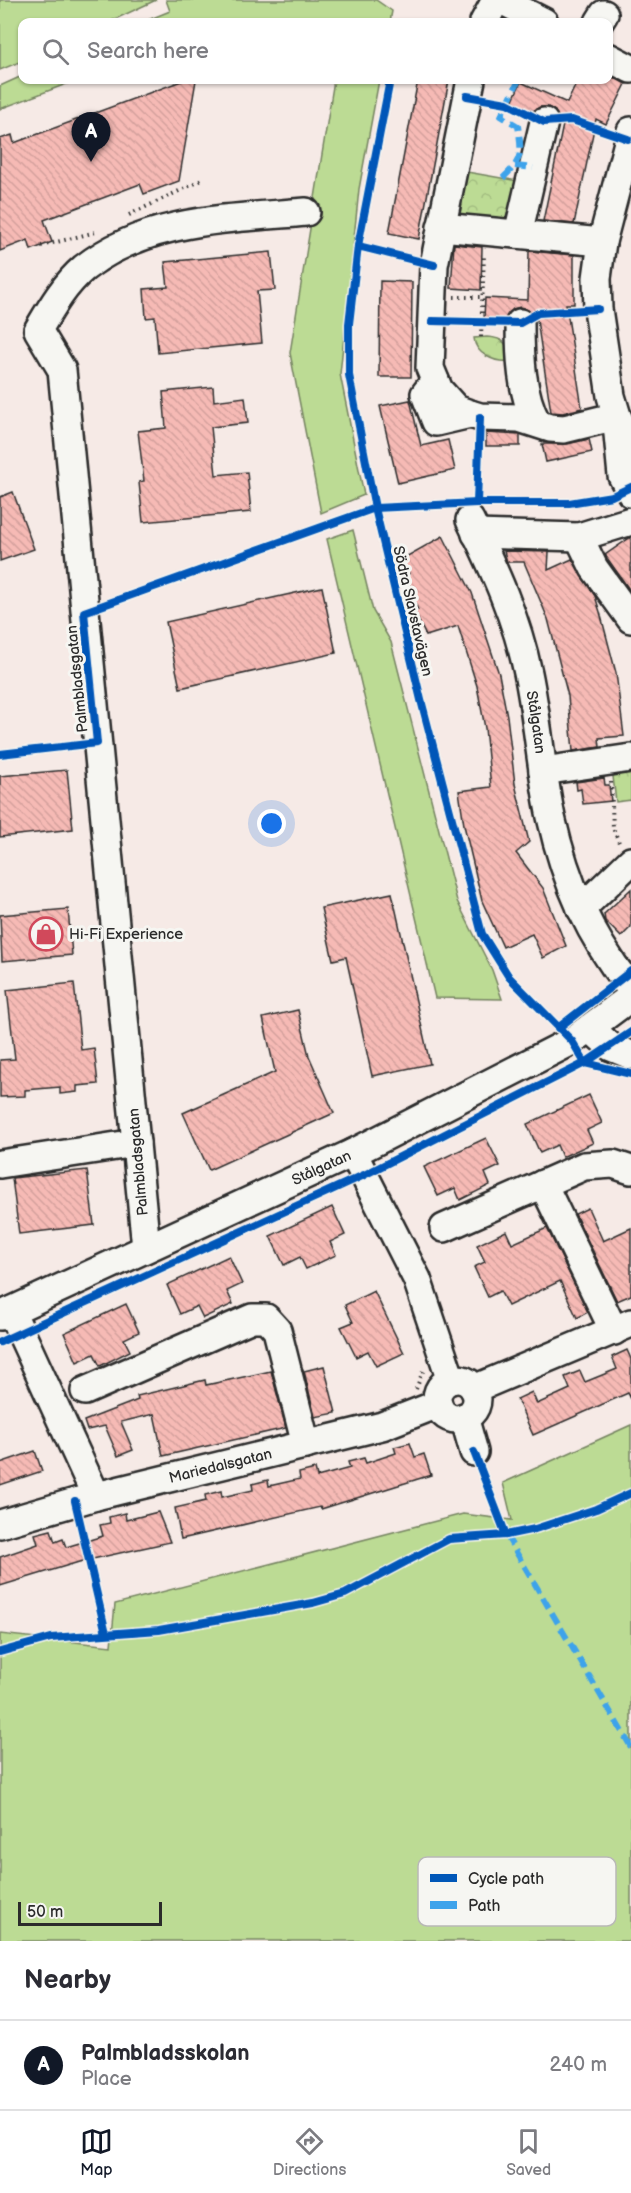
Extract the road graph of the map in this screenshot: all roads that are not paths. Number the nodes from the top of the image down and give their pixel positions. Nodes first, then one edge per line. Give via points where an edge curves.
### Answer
1 (496, 0) edge
2 (501, 0) edge
3 (486, 18) edge
4 (536, 18) edge
5 (613, 59) edge
6 (631, 69) edge
7 (470, 84) edge
8 (544, 122) dead end
9 (631, 131) edge
10 (306, 212) dead end
11 (441, 227) junction
12 (518, 234) junction
13 (602, 242) junction
14 (520, 323) road end
15 (620, 402) edge
16 (537, 423) junction
17 (631, 444) edge
18 (631, 493) edge
19 (631, 521) edge
20 (579, 537) junction
21 (631, 619) edge
22 (620, 760) edge
23 (543, 771) junction
24 (629, 856) edge
25 (581, 909) junction
26 (631, 989) edge
27 (631, 997) edge
28 (590, 1028) junction
29 (631, 1055) edge
30 (136, 1143) junction
31 (353, 1153) junction
32 (0, 1164) edge
33 (631, 1170) edge
34 (543, 1184) junction
35 (444, 1228) dead end
36 (146, 1248) junction
37 (5, 1314) edge
38 (622, 1327) edge
39 (462, 1384) junction
40 (85, 1391) dead end
41 (438, 1404) junction
42 (464, 1417) junction
43 (306, 1445) junction
44 (474, 1452) dead end
45 (96, 1496) junction
46 (0, 1524) edge

1 - 3 street
2 - 4 street
5 - 6 street
7 - 11 street
8 - 12 street
9 - 13 street
10 - 30 street, Palmbladsgatan via 189,222 121,245 84,269 61,293 38,330 62,370
11 - 12 street
11 - 16 street via 434,266 430,368 439,390 456,409 470,414
12 - 13 street
13 - 15 street via 598,309
14 - 16 street via 520,355 529,408
15 - 16 street via 564,429
15 - 17 street
15 - 18 street via 622,476
19 - 20 street
20 - 21 street via 594,568
20 - 23 street, Stålgatan via 473,527 492,565 519,641 536,716
22 - 23 street
23 - 25 street, Stålgatan via 564,869
24 - 25 street
25 - 26 street, Stålgatan via 598,959
27 - 28 street, Stålgatan
28 - 29 street via 611,1047
28 - 31 street, Stålgatan via 572,1041
30 - 32 street
30 - 36 street, Palmbladsgatan
31 - 36 street, Stålgatan
31 - 39 street via 417,1280
33 - 34 street via 613,1164 591,1164
34 - 35 street
34 - 38 street
36 - 37 street, Stålgatan
37 - 45 street
38 - 39 street
39 - 41 street via 439,1391
39 - 42 street via 476,1404
40 - 43 street via 252,1318 266,1318 277,1330
41 - 42 street via 451,1418
41 - 43 street, Mariedalsgatan via 382,1426
42 - 44 street
43 - 45 street, Mariedalsgatan
45 - 46 street, Mariedalsgatan

